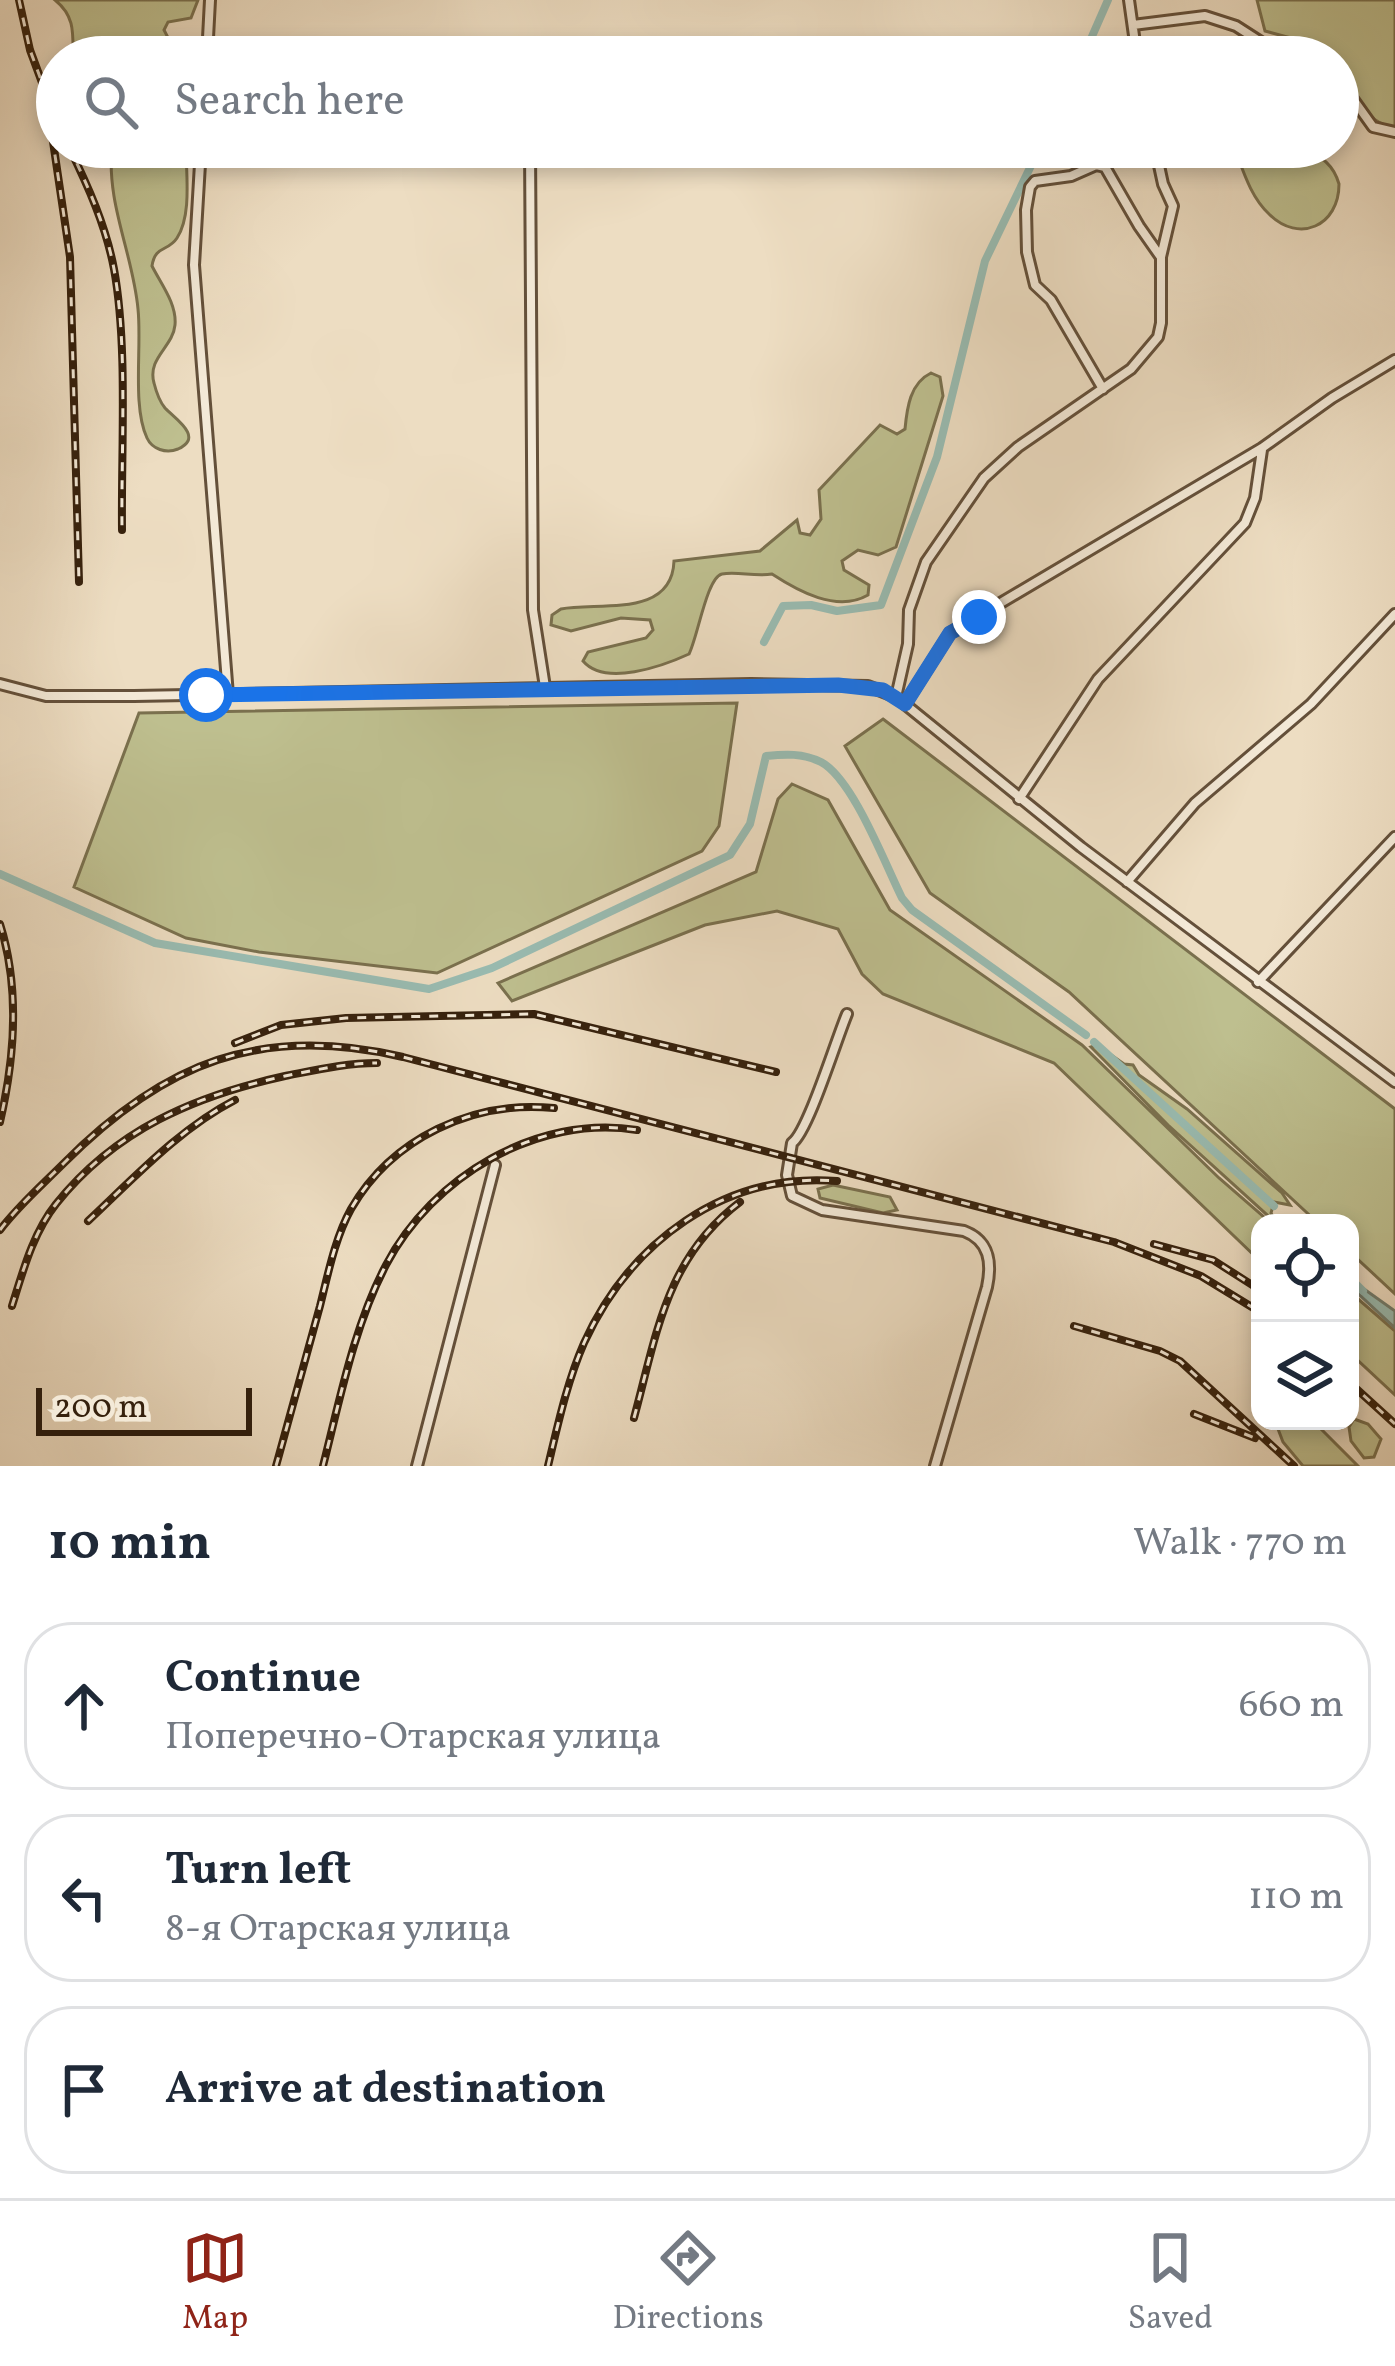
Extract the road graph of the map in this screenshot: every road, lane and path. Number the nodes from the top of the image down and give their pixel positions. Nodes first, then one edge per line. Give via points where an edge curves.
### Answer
1 (211, 0) edge
2 (1129, 0) edge
3 (1133, 25) junction
4 (208, 36) edge
5 (1134, 36) edge
6 (1252, 36) edge
7 (1359, 108) edge
8 (1395, 132) edge
9 (200, 168) edge
10 (530, 168) edge
11 (1089, 168) edge
12 (1106, 168) edge
13 (1159, 168) edge
14 (1161, 257) junction
15 (1395, 360) edge
16 (1103, 389) junction
17 (1262, 448) junction
18 (1395, 614) edge
19 (3, 686) edge
20 (545, 688) junction
21 (228, 695) junction
22 (896, 697) junction
23 (905, 704) junction
24 (1019, 799) junction
25 (1395, 837) edge
26 (1127, 882) junction
27 (1258, 982) junction
28 (847, 1015) dead end
29 (1395, 1082) edge
30 (495, 1165) dead end
31 (417, 1466) edge
32 (934, 1466) edge

1 - 4 street
2 - 3 street
3 - 5 street
3 - 6 street via 1204,16
7 - 8 street via 1373,127
9 - 21 street via 194,265
10 - 20 street via 533,610
11 - 16 street via 1030,187 1027,252 1035,285
12 - 14 street
13 - 14 street via 1173,206
14 - 16 street via 1158,338
15 - 17 street
16 - 22 street via 1000,461 926,562 909,610
17 - 23 street via 950,633
17 - 24 street via 1245,523 1098,679
18 - 26 street via 1311,704 1196,802
19 - 21 street via 46,696
20 - 21 street
20 - 22 street via 838,685
22 - 23 street
23 - 24 street
24 - 26 street
25 - 27 street
26 - 27 street
27 - 29 street
28 - 32 street via 803,1135 792,1143 792,1196 822,1210 964,1232 978,1238 989,1261
30 - 31 street

